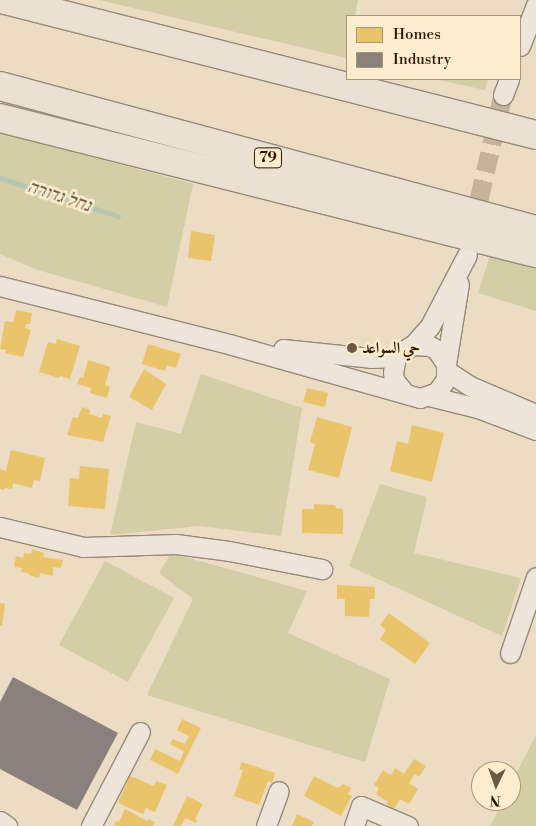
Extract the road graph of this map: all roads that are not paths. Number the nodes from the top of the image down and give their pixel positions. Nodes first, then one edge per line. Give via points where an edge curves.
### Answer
1 (5, 0) edge
2 (536, 6) edge
3 (521, 44) edge
4 (0, 86) edge
5 (0, 118) edge
6 (536, 136) edge
7 (536, 230) edge
8 (536, 253) edge
9 (0, 286) edge
10 (229, 344) junction
11 (414, 344) junction
12 (396, 357) junction
13 (447, 367) junction
14 (404, 392) junction
15 (430, 396) junction
16 (536, 414) edge
17 (536, 430) edge
18 (0, 527) edge
19 (322, 570) dead end
20 (536, 577) edge
21 (510, 653) dead end
22 (140, 732) dead end
23 (279, 791) dead end
24 (0, 821) edge
25 (7, 826) edge
26 (91, 826) edge
27 (266, 826) edge
28 (354, 826) edge
29 (408, 826) edge

1 - 6 highway
2 - 3 street
4 - 7 highway, 79
5 - 8 highway
9 - 10 street
10 - 12 street via 372,358
10 - 14 street
11 - 12 street
11 - 13 street via 430,346 443,356
11 - 13 street via 430,326 465,260
12 - 14 street via 393,372 398,387
13 - 15 street via 442,386
13 - 16 street via 470,386
14 - 15 street via 420,398
15 - 17 street via 478,408
18 - 19 street via 83,547 176,544 230,551
20 - 21 street
22 - 26 street
23 - 27 street
24 - 25 street
28 - 29 street via 361,806

